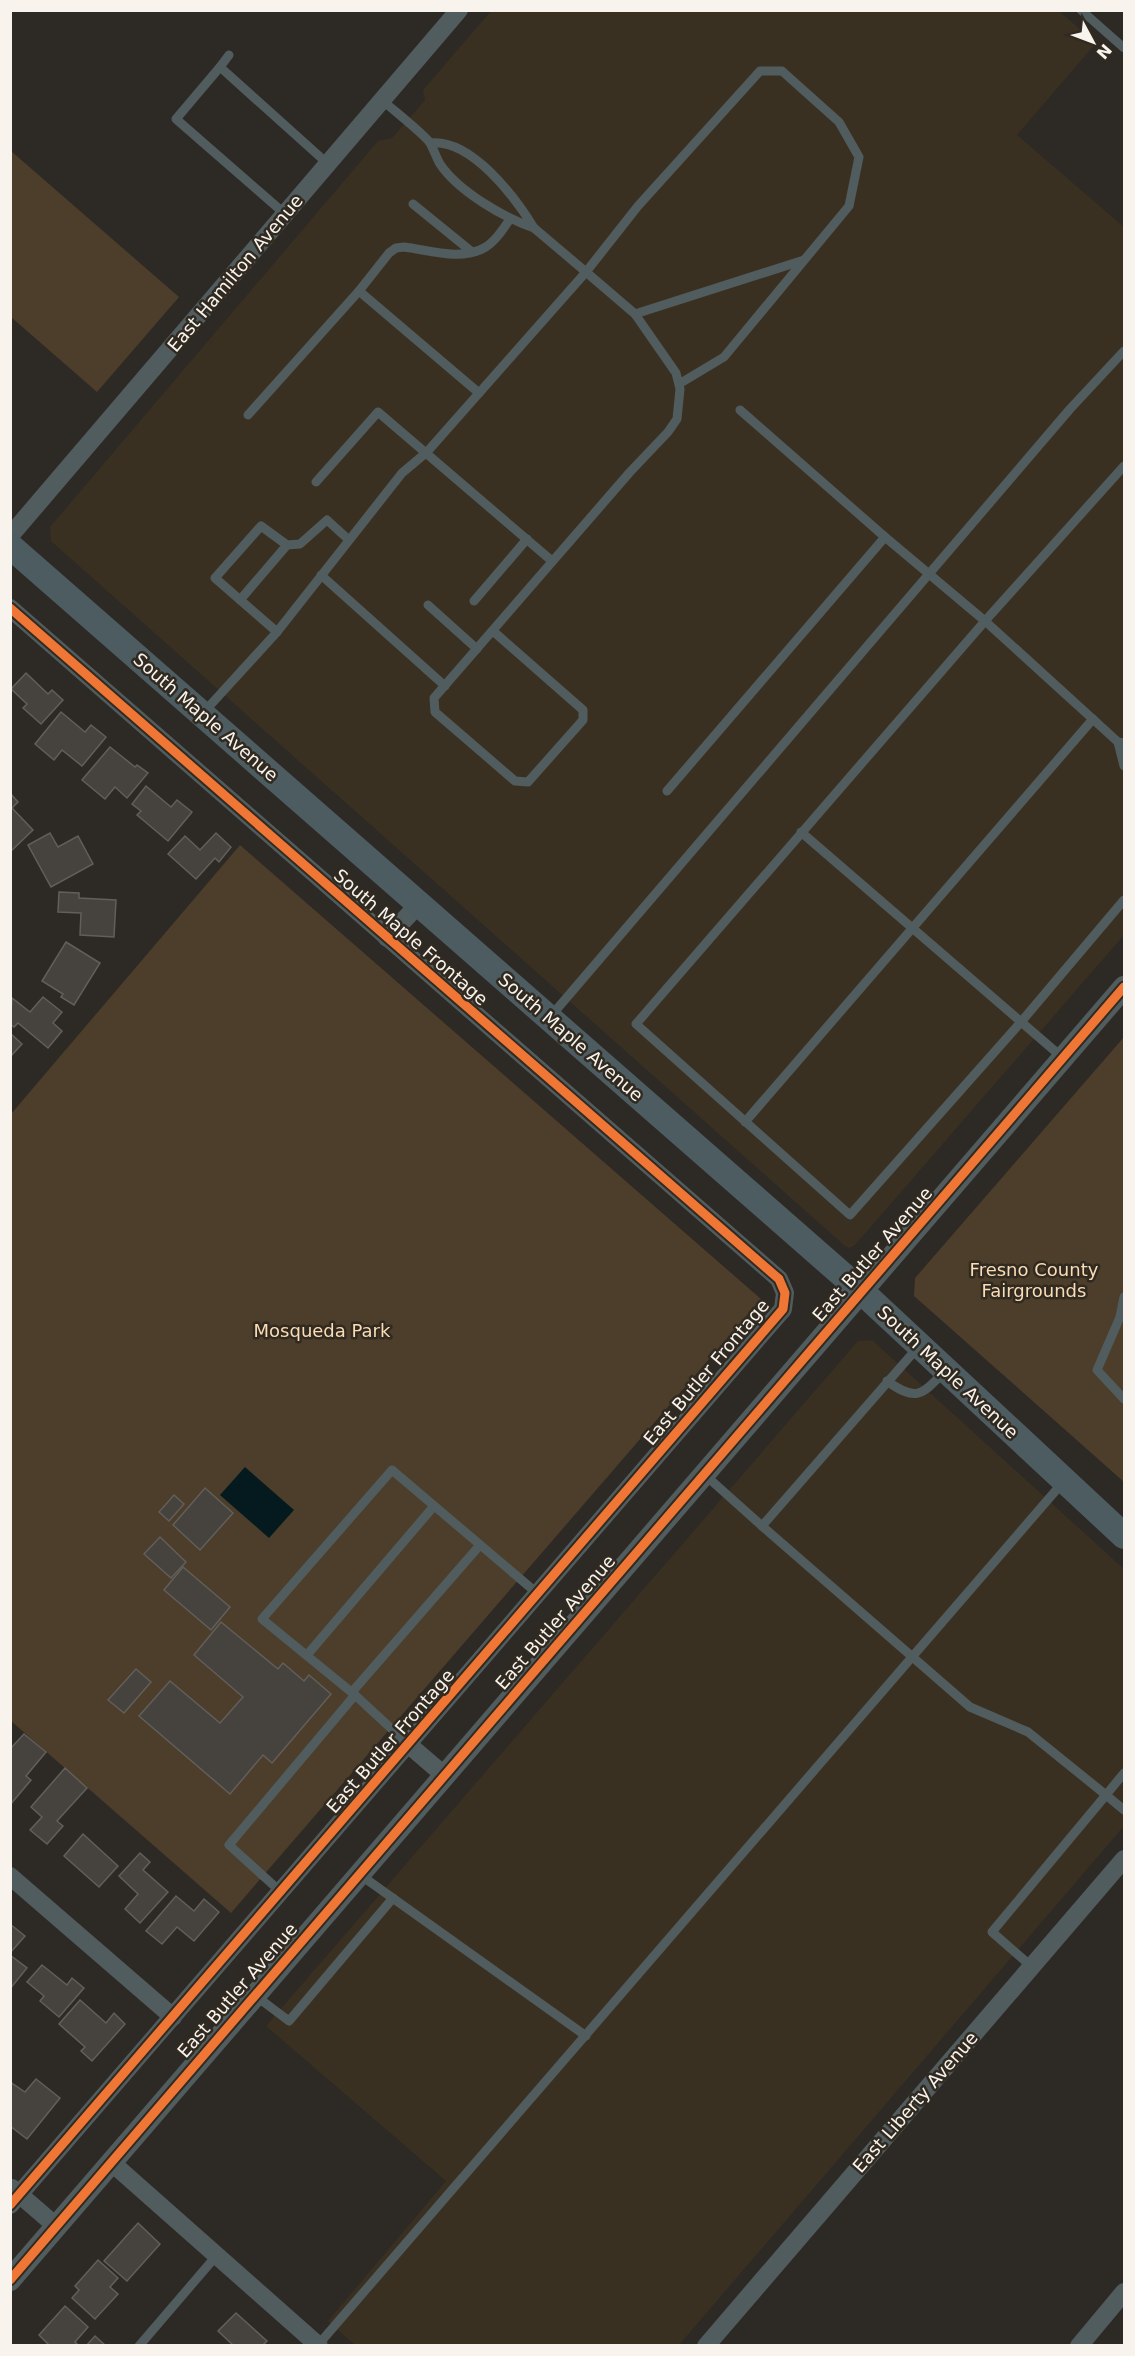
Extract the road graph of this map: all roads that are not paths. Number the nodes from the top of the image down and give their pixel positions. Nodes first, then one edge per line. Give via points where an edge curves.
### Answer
1 (459, 10) edge
2 (1082, 10) edge
3 (1125, 48) edge
4 (229, 56) dead end
5 (220, 67) junction
6 (382, 100) junction
7 (430, 143) junction
8 (328, 164) junction
9 (413, 204) dead end
10 (285, 214) junction
11 (510, 219) junction
12 (534, 228) junction
13 (472, 252) junction
14 (804, 260) junction
15 (586, 272) junction
16 (359, 291) junction
17 (635, 314) junction
18 (1125, 351) edge
19 (679, 384) junction
20 (478, 393) junction
21 (740, 410) dead end
22 (248, 415) dead end
23 (427, 452) junction
24 (1125, 466) edge
25 (316, 482) dead end
26 (10, 536) edge
27 (885, 537) junction
28 (527, 539) junction
29 (349, 540) junction
30 (287, 545) junction
31 (10, 546) edge
32 (552, 561) junction
33 (930, 574) junction
34 (321, 575) junction
35 (240, 600) junction
36 (474, 601) dead end
37 (428, 605) dead end
38 (10, 608) edge
39 (986, 621) junction
40 (493, 631) junction
41 (277, 632) junction
42 (477, 649) junction
43 (445, 686) junction
44 (202, 714) junction
45 (1093, 719) junction
46 (1122, 744) edge
47 (1125, 766) edge
48 (667, 791) dead end
49 (801, 832) junction
50 (1125, 900) edge
51 (419, 904) junction
52 (912, 927) junction
53 (387, 938) junction
54 (1125, 987) edge
55 (549, 1018) junction
56 (1021, 1022) junction
57 (1063, 1058) junction
58 (745, 1122) junction
59 (861, 1291) junction
60 (785, 1293) joint
61 (1125, 1297) edge
62 (919, 1345) junction
63 (945, 1370) junction
64 (887, 1381) junction
65 (1125, 1399) edge
66 (704, 1474) junction
67 (1064, 1481) junction
68 (434, 1506) junction
69 (762, 1526) junction
70 (1125, 1536) edge
71 (480, 1545) junction
72 (538, 1594) junction
73 (307, 1655) junction
74 (912, 1657) junction
75 (354, 1694) junction
76 (409, 1745) junction
77 (1125, 1773) edge
78 (444, 1775) junction
79 (1106, 1795) junction
80 (1125, 1810) edge
81 (1125, 1859) edge
82 (359, 1874) junction
83 (10, 1876) edge
84 (281, 1892) junction
85 (393, 1898) junction
86 (1031, 1966) junction
87 (255, 1995) junction
88 (173, 2017) junction
89 (586, 2036) junction
90 (111, 2162) junction
91 (14, 2196) edge
92 (56, 2226) junction
93 (217, 2255) junction
94 (10, 2280) edge
95 (1125, 2292) edge
96 (319, 2345) edge
97 (139, 2346) edge
98 (705, 2346) edge
99 (1079, 2346) edge

1 - 6 street, East Hamilton Avenue
2 - 3 lane
4 - 5 lane
5 - 8 lane
5 - 10 lane via 176,119
6 - 7 lane
6 - 8 street, East Hamilton Avenue
7 - 11 lane via 441,166 489,207
7 - 12 lane via 455,148 483,166
8 - 10 street, East Hamilton Avenue
9 - 13 lane
10 - 26 street, East Hamilton Avenue
11 - 12 lane
11 - 13 lane via 485,247
12 - 15 lane
13 - 16 lane via 396,248
14 - 15 lane via 849,206 859,157 839,122 782,71 760,71 638,206
14 - 17 lane
14 - 19 lane via 724,357
15 - 17 lane
15 - 20 lane
16 - 20 lane
16 - 22 lane
17 - 19 lane via 676,373
18 - 33 lane via 1070,409
19 - 32 lane via 677,419 668,432
20 - 23 lane
21 - 27 lane
23 - 25 lane via 378,412
23 - 28 lane
23 - 29 lane via 402,473
24 - 39 lane
27 - 33 lane
27 - 48 lane
28 - 32 lane
28 - 36 lane
29 - 30 lane via 327,520 300,544
29 - 34 lane
30 - 35 lane
30 - 35 lane via 261,526 215,579
31 - 44 main road, South Maple Avenue
32 - 40 lane
33 - 39 lane
33 - 55 lane
34 - 41 lane
34 - 43 lane
35 - 41 lane
37 - 42 lane
38 - 53 street, South Maple Frontage
39 - 45 lane
39 - 49 lane
40 - 42 lane
40 - 43 lane via 583,710 583,720 528,782 515,782 435,712 434,698
41 - 44 lane
42 - 43 lane
44 - 51 main road, South Maple Avenue
45 - 46 lane
45 - 52 lane
46 - 47 lane
49 - 52 lane
49 - 58 lane via 636,1024
50 - 56 lane
51 - 53 street, South Maple Frontage
51 - 55 main road, South Maple Avenue
52 - 56 lane
52 - 58 lane
53 - 60 street, South Maple Frontage via 778,1279
54 - 57 street, East Butler Avenue
55 - 59 main road, South Maple Avenue
56 - 57 lane
56 - 58 lane via 850,1215
57 - 59 street, East Butler Avenue
59 - 62 main road, South Maple Avenue
59 - 66 street, East Butler Avenue
60 - 72 street, East Butler Frontage via 783,1310
61 - 65 lane via 1097,1370
62 - 63 main road, South Maple Avenue
62 - 64 lane
63 - 64 lane via 925,1392 918,1394
63 - 67 main road, South Maple Avenue
64 - 69 lane
66 - 69 lane
66 - 78 street, East Butler Avenue
67 - 70 main road, South Maple Avenue
67 - 74 lane
68 - 71 lane
68 - 73 lane
68 - 73 lane via 392,1470 262,1619
69 - 74 lane
71 - 72 lane
71 - 75 lane
72 - 76 street, East Butler Frontage
73 - 75 lane
74 - 79 lane via 970,1707 1028,1732
74 - 89 lane
75 - 76 lane
75 - 84 lane via 229,1845
76 - 78 street, East Butler Frontage
76 - 84 street, East Butler Frontage
77 - 79 lane
78 - 82 street, East Butler Avenue
79 - 80 lane
79 - 86 lane via 992,1932
81 - 86 street, East Liberty Avenue
82 - 85 lane
82 - 87 street, East Butler Avenue
83 - 88 street
84 - 88 street, East Butler Frontage
85 - 87 lane via 289,2021
85 - 89 lane
86 - 98 street, East Liberty Avenue
87 - 90 street, East Butler Avenue
88 - 91 street, East Butler Frontage
89 - 96 lane
90 - 92 street, East Butler Avenue
90 - 93 street
91 - 92 street
92 - 94 street, East Butler Avenue
93 - 96 street
93 - 97 lane
95 - 99 street

